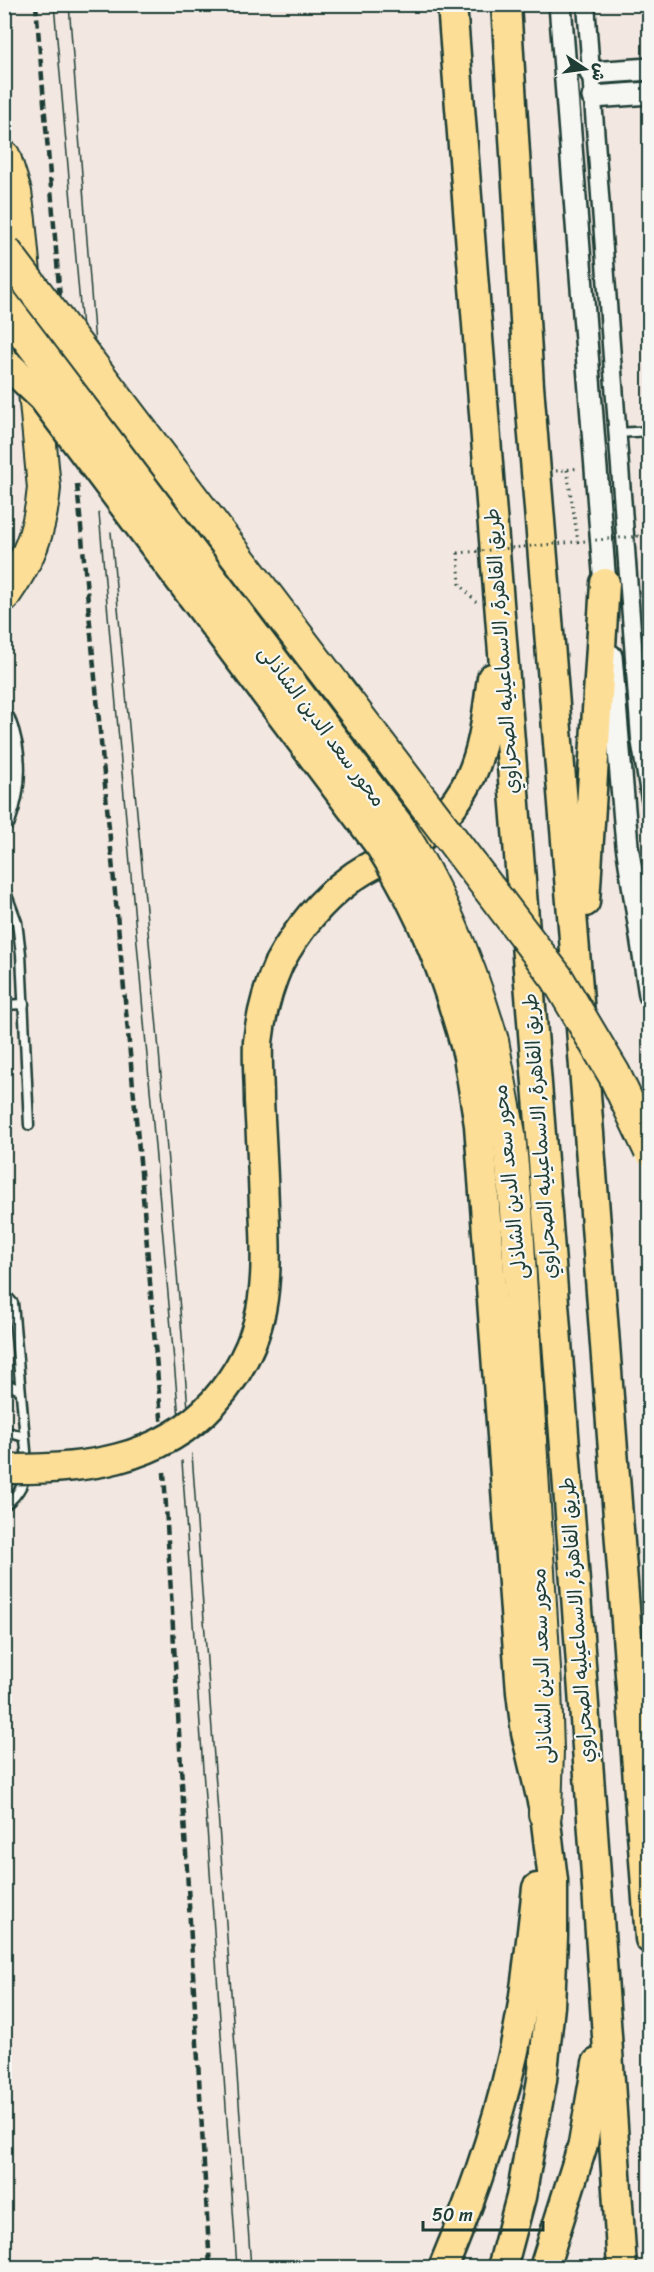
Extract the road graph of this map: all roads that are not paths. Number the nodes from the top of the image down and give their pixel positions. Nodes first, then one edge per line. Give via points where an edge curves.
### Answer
1 (452, 4) edge
2 (506, 4) edge
3 (560, 4) edge
4 (586, 4) edge
5 (650, 69) edge
6 (591, 73) junction
7 (650, 93) edge
8 (593, 97) junction
9 (4, 157) edge
10 (4, 250) edge
11 (4, 306) edge
12 (4, 361) edge
13 (650, 431) edge
14 (618, 433) junction
15 (605, 582) junction
16 (4, 596) edge
17 (500, 629) junction
18 (4, 721) edge
19 (650, 799) edge
20 (4, 820) edge
21 (4, 887) edge
22 (578, 988) junction
23 (650, 995) edge
24 (24, 1004) junction
25 (4, 1005) edge
26 (480, 1048) junction
27 (29, 1125) dead end
28 (650, 1150) edge
29 (4, 1293) edge
30 (4, 1383) edge
31 (20, 1390) junction
32 (4, 1431) edge
33 (24, 1437) junction
34 (4, 1469) edge
35 (4, 1506) edge
36 (545, 1814) junction
37 (650, 1939) edge
38 (605, 1998) junction
39 (443, 2268) edge
40 (502, 2268) edge
41 (544, 2268) edge
42 (622, 2268) edge

1 - 17 highway, طريق القاهرة, الاسماعيليه الصحراوي
2 - 22 highway via 536,474
3 - 15 street
4 - 6 street
5 - 6 street
6 - 8 street
7 - 8 street
8 - 14 street
9 - 16 highway via 19,220 44,488 34,543
10 - 28 highway, محور سعد الدين الشاذلى, bridge via 557,978 614,1074
11 - 26 highway, محور سعد الدين الشاذلى, bridge via 398,827 444,908 467,962
12 - 26 highway, bridge via 43,398 380,846 410,896 453,1001
13 - 14 lane
14 - 19 street via 640,739
15 - 22 highway
15 - 23 street via 627,845
17 - 34 highway, bridge via 482,743 463,791 429,831 332,893 302,926 279,963 265,1002 258,1042 266,1276 260,1317 245,1357 229,1383 194,1421 140,1453 100,1463
17 - 38 highway, طريق القاهرة, الاسماعيليه الصحراوي
18 - 20 street via 13,749 14,769
21 - 24 lane via 17,922
22 - 37 highway
24 - 25 lane
24 - 27 lane
26 - 36 highway, محور سعد الدين الشاذلى via 509,1134 516,1210 544,1675
29 - 31 lane via 13,1303
30 - 31 lane
31 - 33 lane
32 - 33 lane
33 - 35 lane via 24,1483
36 - 39 highway via 530,1956 510,2064 478,2175
36 - 40 highway via 553,1880 550,2006 542,2080 521,2197
38 - 41 highway via 583,2144
38 - 42 highway, طريق القاهرة, الاسماعيليه الصحراوي

